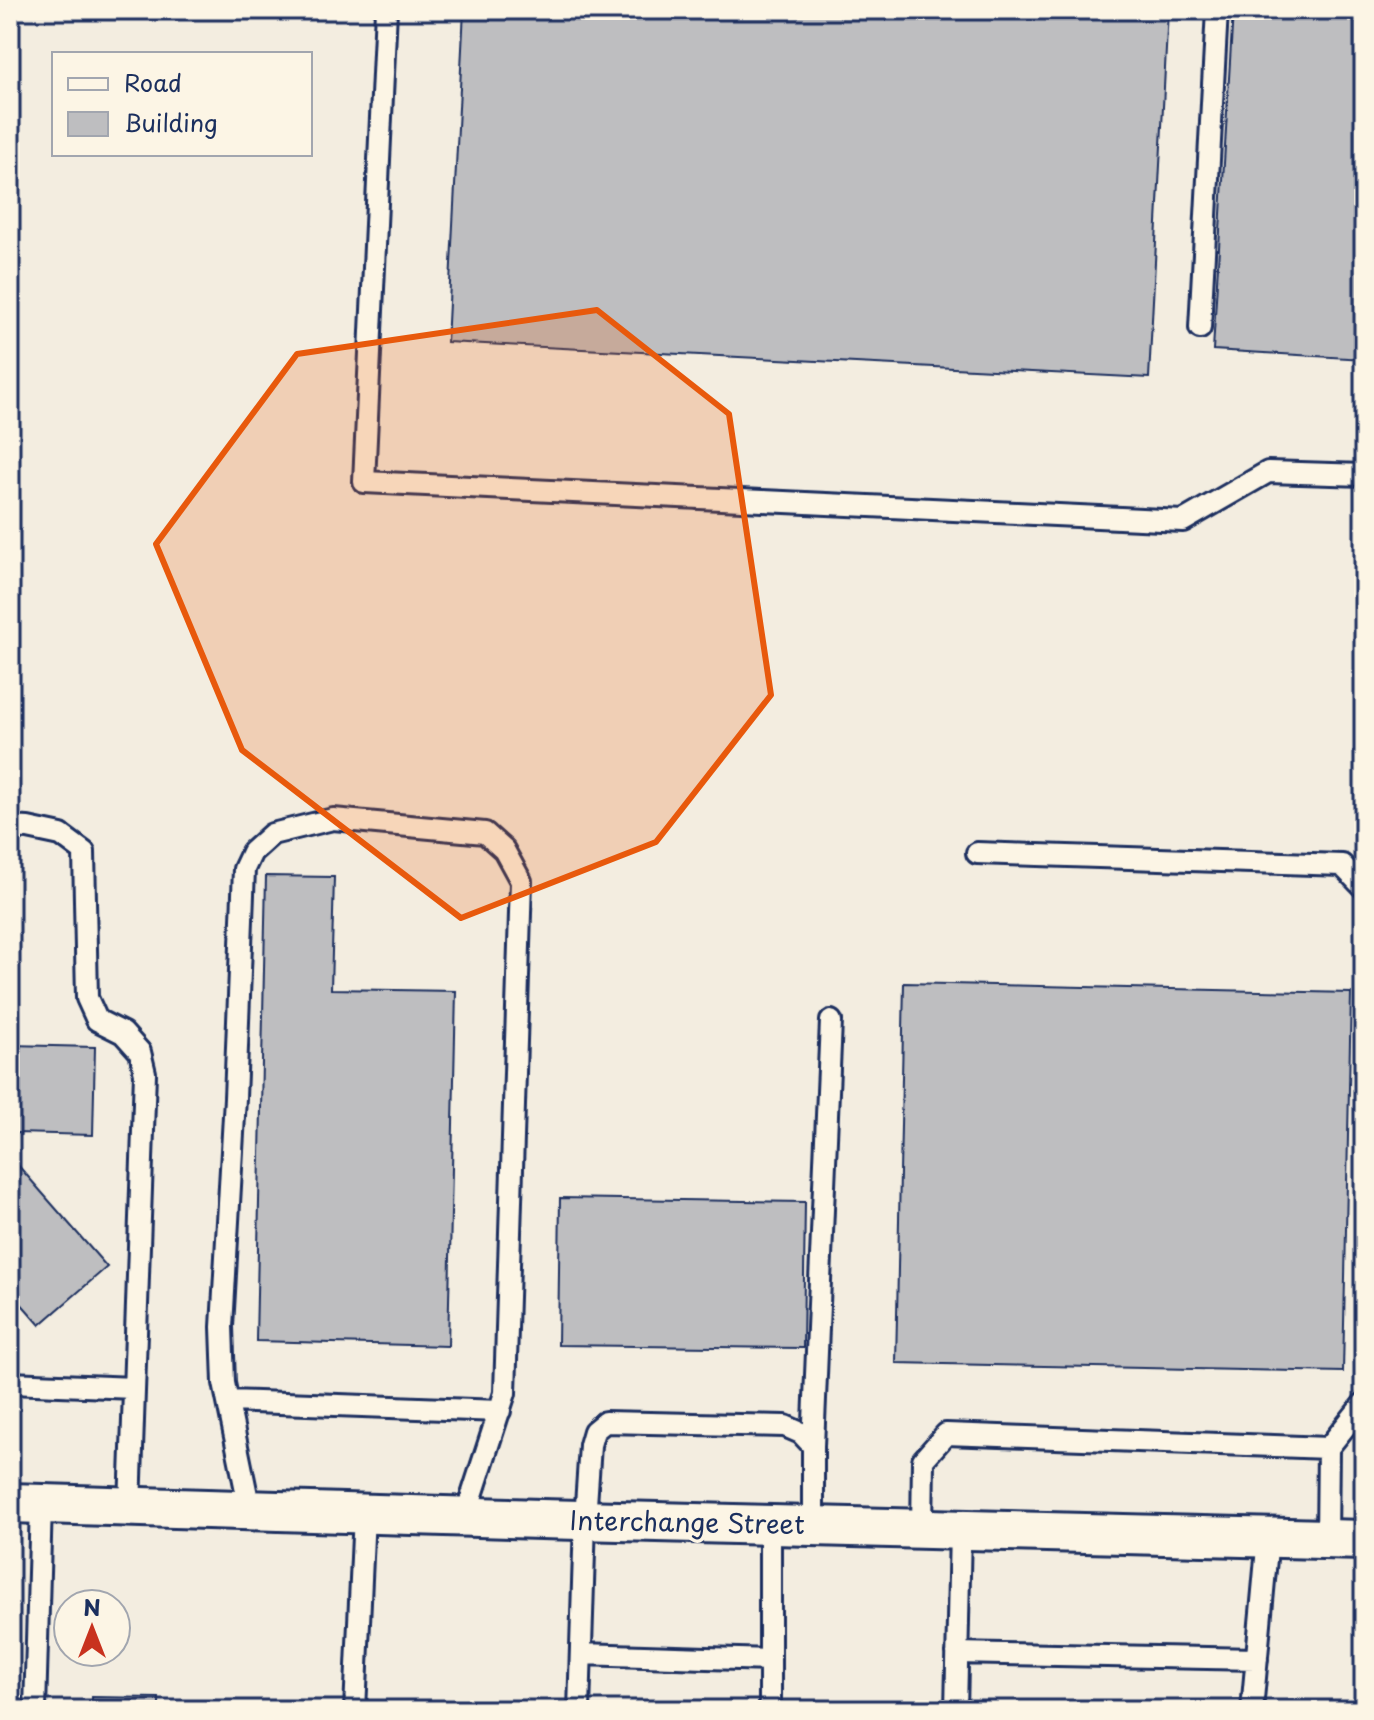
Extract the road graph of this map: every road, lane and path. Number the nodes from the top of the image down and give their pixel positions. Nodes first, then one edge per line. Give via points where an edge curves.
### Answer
1 (386, 10) edge
2 (1217, 10) edge
3 (1200, 328) dead end
4 (1364, 475) edge
5 (10, 827) edge
6 (977, 853) dead end
7 (1364, 888) edge
8 (831, 1021) dead end
9 (10, 1383) edge
10 (134, 1388) junction
11 (228, 1401) junction
12 (1364, 1403) edge
13 (500, 1411) junction
14 (813, 1446) junction
15 (1328, 1448) junction
16 (26, 1504) edge
17 (130, 1507) junction
18 (250, 1510) junction
19 (364, 1514) junction
20 (465, 1517) junction
21 (585, 1520) junction
22 (770, 1525) junction
23 (813, 1526) junction
24 (922, 1529) junction
25 (960, 1530) junction
26 (1268, 1537) junction
27 (1346, 1539) edge
28 (957, 1653) junction
29 (581, 1654) junction
30 (1257, 1659) junction
31 (770, 1660) junction
32 (35, 1710) edge
33 (355, 1710) edge
34 (579, 1710) edge
35 (770, 1710) edge
36 (956, 1710) edge
37 (1252, 1710) edge

1 - 4 lane via 364,482 1183,521 1268,472
2 - 3 lane
5 - 10 lane via 61,835 84,852 87,998 97,1020 123,1033 140,1052 145,1073
6 - 7 lane via 1342,865
8 - 14 lane
9 - 10 lane
10 - 17 lane
11 - 13 lane
11 - 13 lane via 222,1327 244,869 252,852 272,834 333,819 485,833 504,850 521,881 505,1393
11 - 18 lane
12 - 15 lane
13 - 20 lane
14 - 21 lane via 785,1426 605,1422 594,1431 590,1445
14 - 23 lane
15 - 24 lane via 946,1434 923,1460
15 - 27 lane
16 - 17 street, Interchange Street
16 - 32 lane
17 - 18 street, Interchange Street
18 - 19 street, Interchange Street
19 - 20 street, Interchange Street
19 - 33 lane
20 - 21 street, Interchange Street
21 - 22 street, Interchange Street
21 - 29 lane
22 - 23 street, Interchange Street
22 - 31 lane
23 - 24 street, Interchange Street
24 - 25 street, Interchange Street
25 - 26 street, Interchange Street
25 - 28 lane
26 - 27 street, Interchange Street
26 - 30 lane
28 - 30 lane
28 - 36 lane
29 - 31 lane
29 - 34 lane
30 - 37 lane
31 - 35 lane

